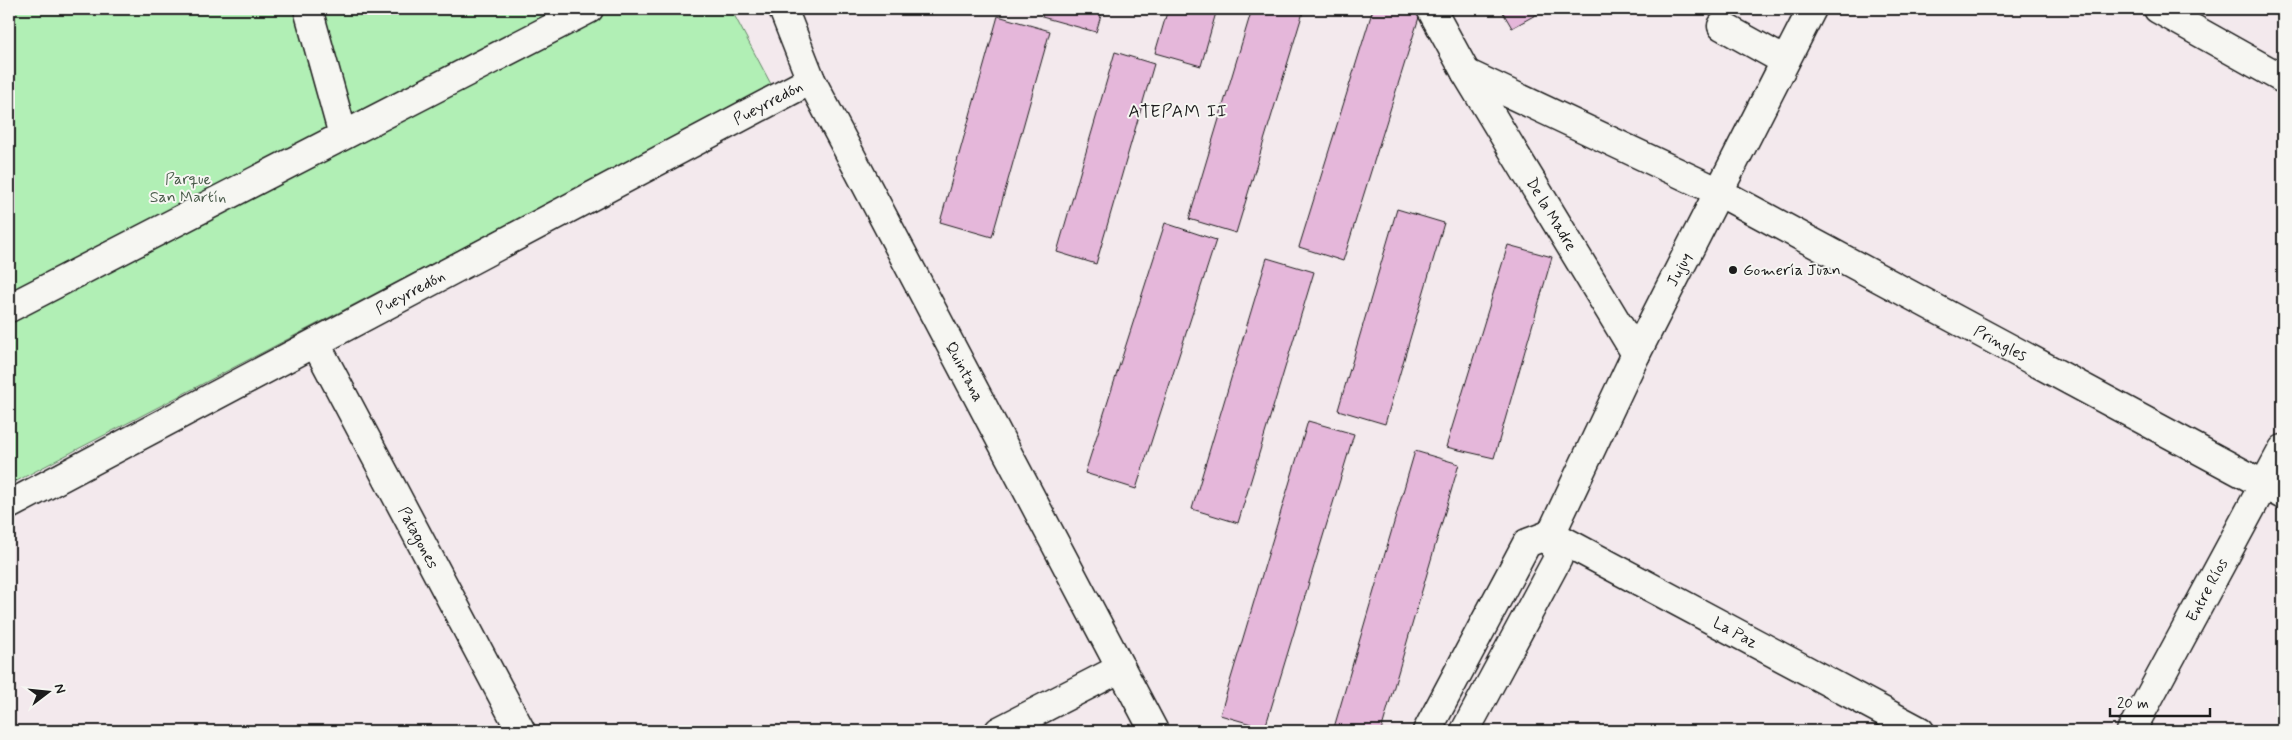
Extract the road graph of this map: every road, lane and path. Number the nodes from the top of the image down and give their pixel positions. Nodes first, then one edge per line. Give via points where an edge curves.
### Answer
1 (308, 9) edge
2 (589, 9) edge
3 (783, 9) edge
4 (1431, 9) edge
5 (1812, 9) edge
6 (2158, 9) edge
7 (1722, 26) dead end
8 (1785, 61) junction
9 (1466, 73) junction
10 (2283, 79) edge
11 (812, 80) junction
12 (343, 135) junction
13 (1717, 191) junction
14 (9, 308) edge
15 (316, 344) junction
16 (1636, 354) junction
17 (2283, 449) edge
18 (2274, 489) edge
19 (9, 506) edge
20 (1551, 534) junction
21 (1121, 668) junction
22 (521, 731) edge
23 (999, 731) edge
24 (1154, 731) edge
25 (1427, 731) edge
26 (1465, 731) edge
27 (1920, 731) edge
28 (2131, 731) edge

1 - 12 street
2 - 12 street
3 - 11 street, Quintana
4 - 9 street, De la Madre
5 - 8 street, Jujuy
6 - 10 street
7 - 8 street
8 - 13 street, Jujuy
9 - 13 street
9 - 16 street, De la Madre
11 - 15 street, Pueyrredón
11 - 21 street, Quintana
12 - 14 street
13 - 16 street, Jujuy
13 - 18 street, Pringles
15 - 19 street, Pueyrredón
15 - 22 street, Patagones
16 - 20 street, Jujuy
17 - 18 street, Entre Ríos
18 - 28 street, Entre Ríos
20 - 25 street via 1527,543
20 - 26 street via 1558,558
20 - 27 street, La Paz
21 - 23 street
21 - 24 street, Quintana

